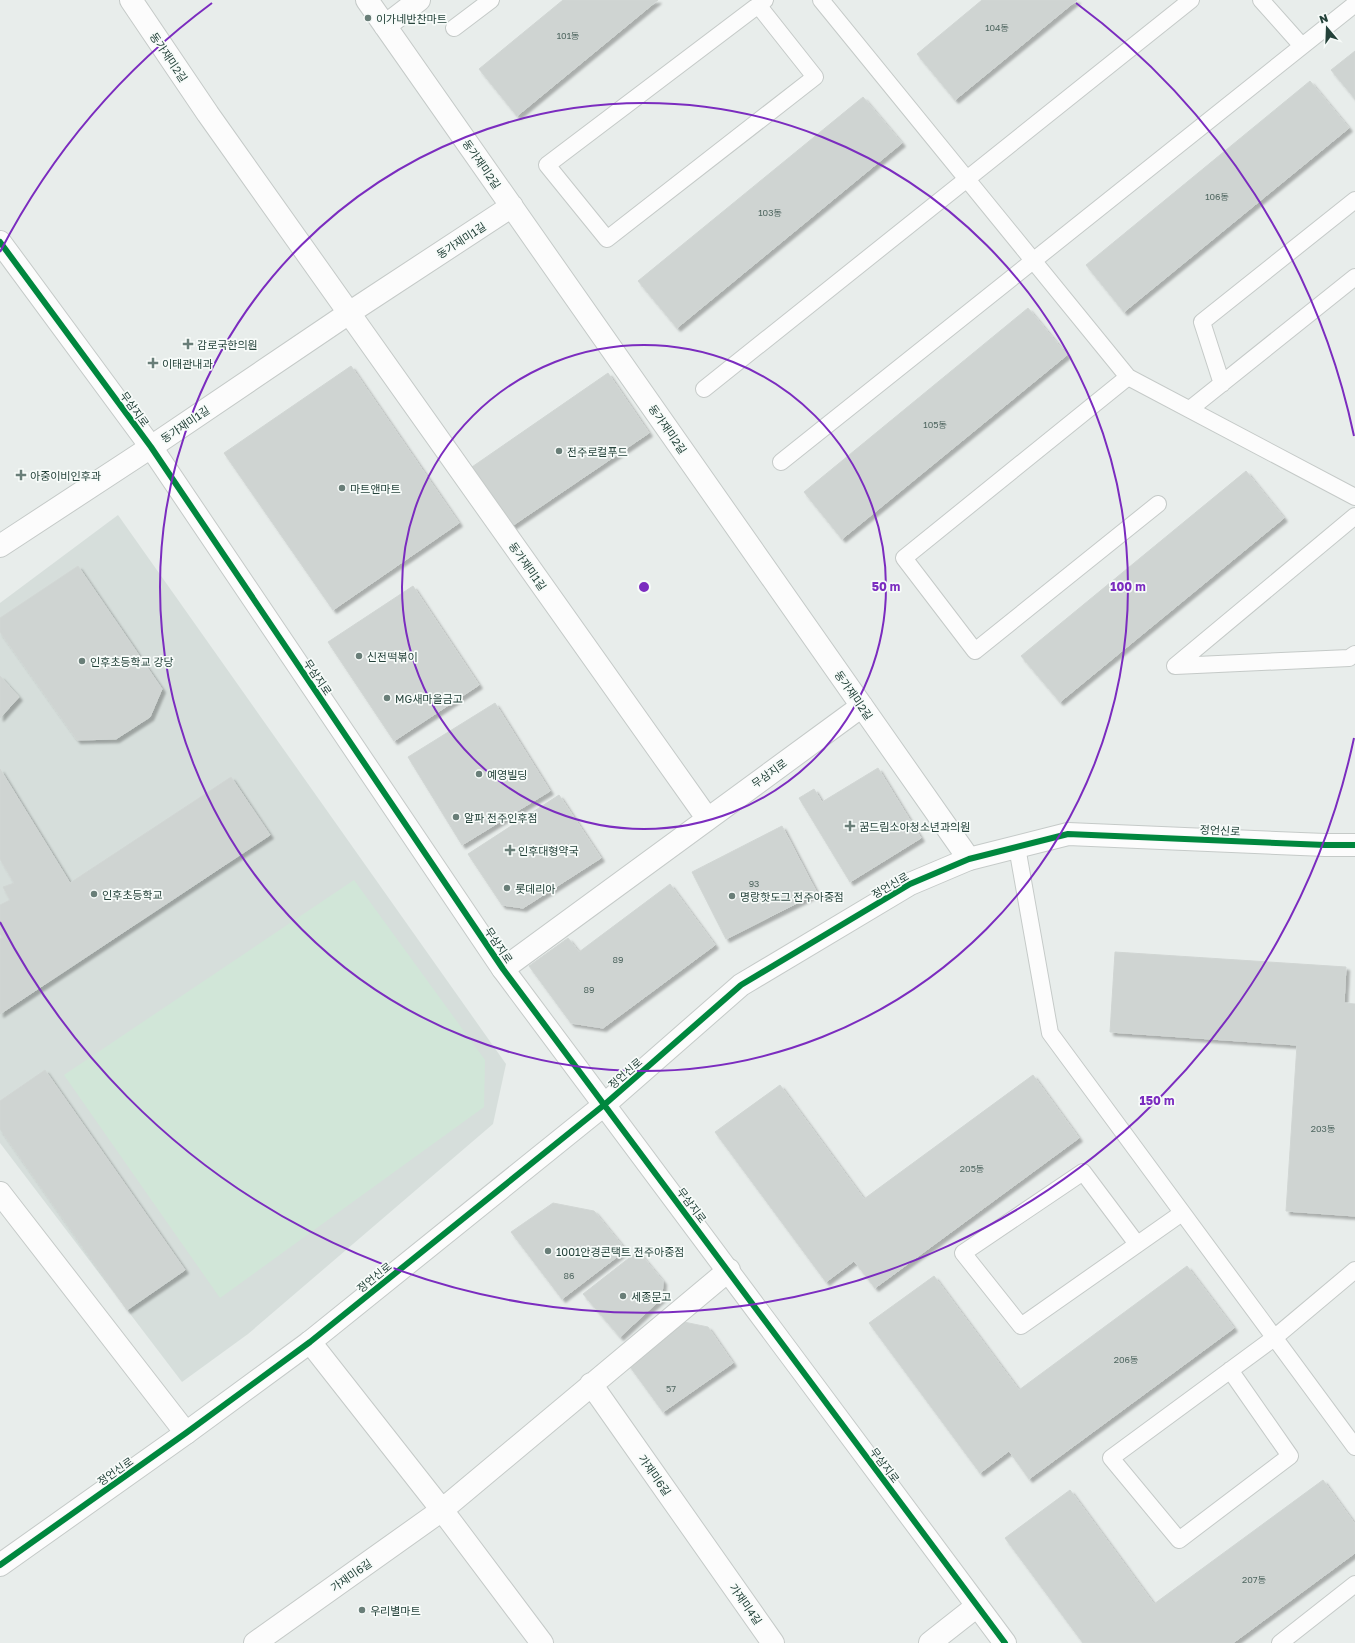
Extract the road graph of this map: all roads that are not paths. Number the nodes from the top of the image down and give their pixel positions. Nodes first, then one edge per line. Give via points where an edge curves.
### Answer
1 (131, 0) edge
2 (367, 0) edge
3 (419, 0) edge
4 (491, 0) edge
5 (821, 0) edge
6 (1191, 0) edge
7 (1261, 0) edge
8 (762, 3) edge
9 (1355, 4) edge
10 (385, 26) junction
11 (454, 28) dead end
12 (1302, 46) junction
13 (208, 114) joint
14 (967, 179) junction
15 (1355, 200) edge
16 (512, 206) junction
17 (0, 242) edge
18 (1034, 260) junction
19 (1355, 277) edge
20 (350, 313) junction
21 (1128, 377) junction
22 (1222, 384) junction
23 (704, 389) dead end
24 (1190, 409) junction
25 (151, 447) junction
26 (781, 462) dead end
27 (1355, 497) edge
28 (1158, 504) dead end
29 (1355, 516) edge
30 (2, 539) edge
31 (1355, 654) edge
32 (862, 706) junction
33 (707, 818) junction
34 (1355, 845) edge
35 (1017, 847) junction
36 (969, 859) junction
37 (503, 969) junction
38 (604, 1105) junction
39 (0, 1194) edge
40 (1182, 1212) junction
41 (1137, 1244) junction
42 (729, 1270) junction
43 (1355, 1270) edge
44 (1274, 1338) junction
45 (310, 1342) junction
46 (1230, 1370) junction
47 (591, 1384) junction
48 (186, 1433) junction
49 (1355, 1447) edge
50 (442, 1510) junction
51 (0, 1564) edge
52 (720, 1565) joint
53 (1355, 1584) edge
54 (977, 1606) junction
55 (258, 1642) edge
56 (542, 1643) edge
57 (773, 1643) edge
58 (930, 1643) edge
59 (1005, 1643) edge
60 (1280, 1643) edge

1 - 13 street, 동가재미2길
2 - 10 street, 동가재미2길
3 - 10 street
4 - 11 lane
5 - 14 lane
6 - 14 lane
7 - 12 lane
8 - 8 lane via 547,165 607,239 815,76
9 - 12 lane
10 - 16 street, 동가재미2길
12 - 18 lane
13 - 20 street, 동가재미1길
14 - 18 lane
14 - 23 lane
15 - 22 lane via 1202,322
16 - 20 street, 동가재미1길
16 - 32 street, 동가재미2길
17 - 25 street, 무삼지로
18 - 21 lane
18 - 26 lane
19 - 22 lane
20 - 25 street, 동가재미1길
20 - 33 street, 동가재미1길
21 - 24 lane
21 - 28 lane via 904,558 975,651
22 - 24 lane
24 - 27 lane
25 - 30 street, 동가재미1길
25 - 37 street, 무삼지로
29 - 31 lane via 1175,666 1349,658
32 - 33 street, 무삼지로
32 - 36 street, 동가재미2길
33 - 37 street, 무삼지로
34 - 35 street, 정언신로 via 1068,834
35 - 36 street, 정언신로
35 - 40 lane via 1050,1033
36 - 38 street, 정언신로 via 910,884 741,985
37 - 38 street, 무삼지로
38 - 42 street, 무삼지로
38 - 45 street, 정언신로
39 - 48 street
40 - 41 lane
40 - 44 lane
41 - 41 lane via 1021,1326 963,1253 1083,1172
42 - 47 street, 가재미6길
42 - 54 street, 무삼지로
43 - 44 lane
44 - 46 lane
44 - 49 lane
45 - 48 street, 정언신로
45 - 50 street
46 - 46 lane via 1111,1458 1179,1540 1290,1456
47 - 50 street, 가재미6길
47 - 52 street, 가재미6길
48 - 51 street, 정언신로
50 - 55 street, 가재미6길
50 - 56 street
52 - 57 street, 가재미4길
53 - 60 lane
54 - 58 street
54 - 59 street, 무삼지로

